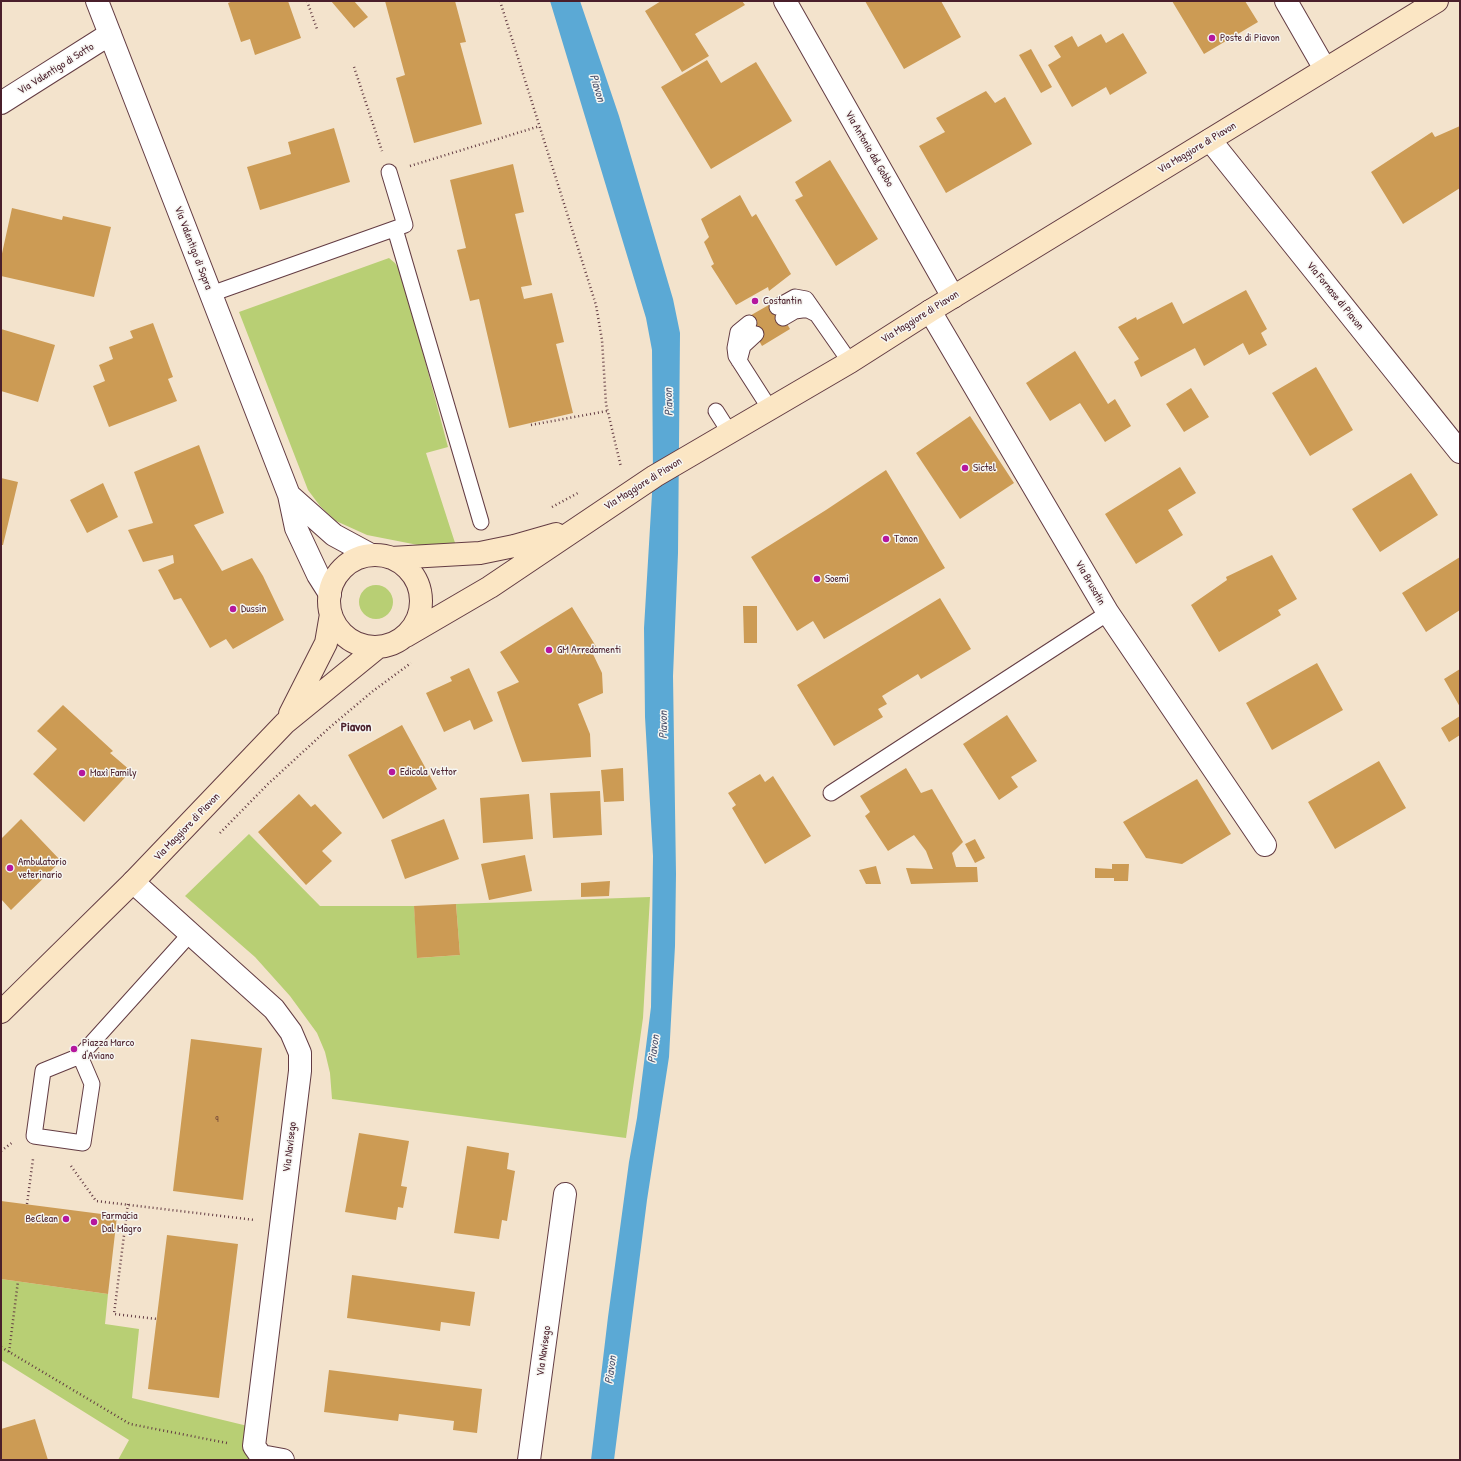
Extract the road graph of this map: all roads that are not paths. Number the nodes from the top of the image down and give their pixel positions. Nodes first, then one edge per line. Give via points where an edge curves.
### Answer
1 (97, 1) edge
2 (785, 1) edge
3 (1286, 1) edge
4 (1437, 1) edge
5 (110, 34) junction
6 (1325, 69) junction
7 (1, 103) edge
8 (1210, 140) junction
9 (389, 172) road end
10 (395, 229) junction
11 (211, 294) junction
12 (953, 297) junction
13 (930, 311) junction
14 (780, 313) dead end
15 (752, 329) dead end
16 (850, 362) junction
17 (770, 409) junction
18 (716, 411) dead end
19 (730, 433) junction
20 (1460, 452) edge
21 (289, 495) junction
22 (481, 522) dead end
23 (584, 522) junction
24 (381, 557) junction
25 (331, 604) junction
26 (1108, 613) junction
27 (406, 636) junction
28 (377, 648) junction
29 (285, 723) junction
30 (831, 793) dead end
31 (1265, 845) dead end
32 (134, 882) junction
33 (190, 934) junction
34 (1, 1012) edge
35 (80, 1056) junction
36 (565, 1194) dead end
37 (283, 1460) edge
38 (529, 1460) edge

1 - 5 street, Via Valentigo di Sopra
2 - 12 street, Via Antonio dal Gobbo
3 - 6 street
4 - 6 main road, Via Maggiore di Piavon
5 - 7 street, Via Valentigo di Sotto
5 - 11 street, Via Valentigo di Sopra
6 - 8 main road, Via Maggiore di Piavon
8 - 12 main road, Via Maggiore di Piavon
8 - 20 street, Via Fornase di Piavon
9 - 10 lane via 405,225
10 - 11 lane
10 - 22 lane
11 - 21 street, Via Valentigo di Sopra
12 - 13 main road, Via Maggiore di Piavon
13 - 16 main road, Via Maggiore di Piavon
13 - 26 street, Via Brusatin
14 - 16 lane via 796,297 806,299
15 - 17 lane via 743,346 739,362
16 - 17 main road, Via Maggiore di Piavon
17 - 19 main road, Via Maggiore di Piavon
18 - 19 lane
19 - 23 main road, Via Maggiore di Piavon via 689,455
21 - 24 street, Via Valentigo di Sopra via 334,535
21 - 25 street, Via Valentigo di Sopra via 296,528
23 - 24 main road via 548,537 480,553
23 - 27 main road, Via Maggiore di Piavon via 490,587
24 - 25 main road via 356,559 344,567 335,580
24 - 27 main road, Via Maggiore di Piavon via 404,566 415,578 420,592 421,608 416,623
25 - 28 main road via 338,628 348,638 362,645
25 - 29 main road via 326,643
26 - 30 lane
26 - 31 street, Via Brusatin
27 - 28 main road, Via Maggiore di Piavon via 392,644
28 - 29 main road, Via Maggiore di Piavon
29 - 32 main road, Via Maggiore di Piavon
32 - 33 street, Via Navisego
32 - 34 main road, Via Maggiore di Piavon
33 - 35 lane
33 - 37 street, Via Navisego via 274,1009 291,1032 300,1053 300,1071 255,1449 261,1456
35 - 35 lane via 92,1084 83,1143 34,1136 43,1071
36 - 38 street, Via Navisego

